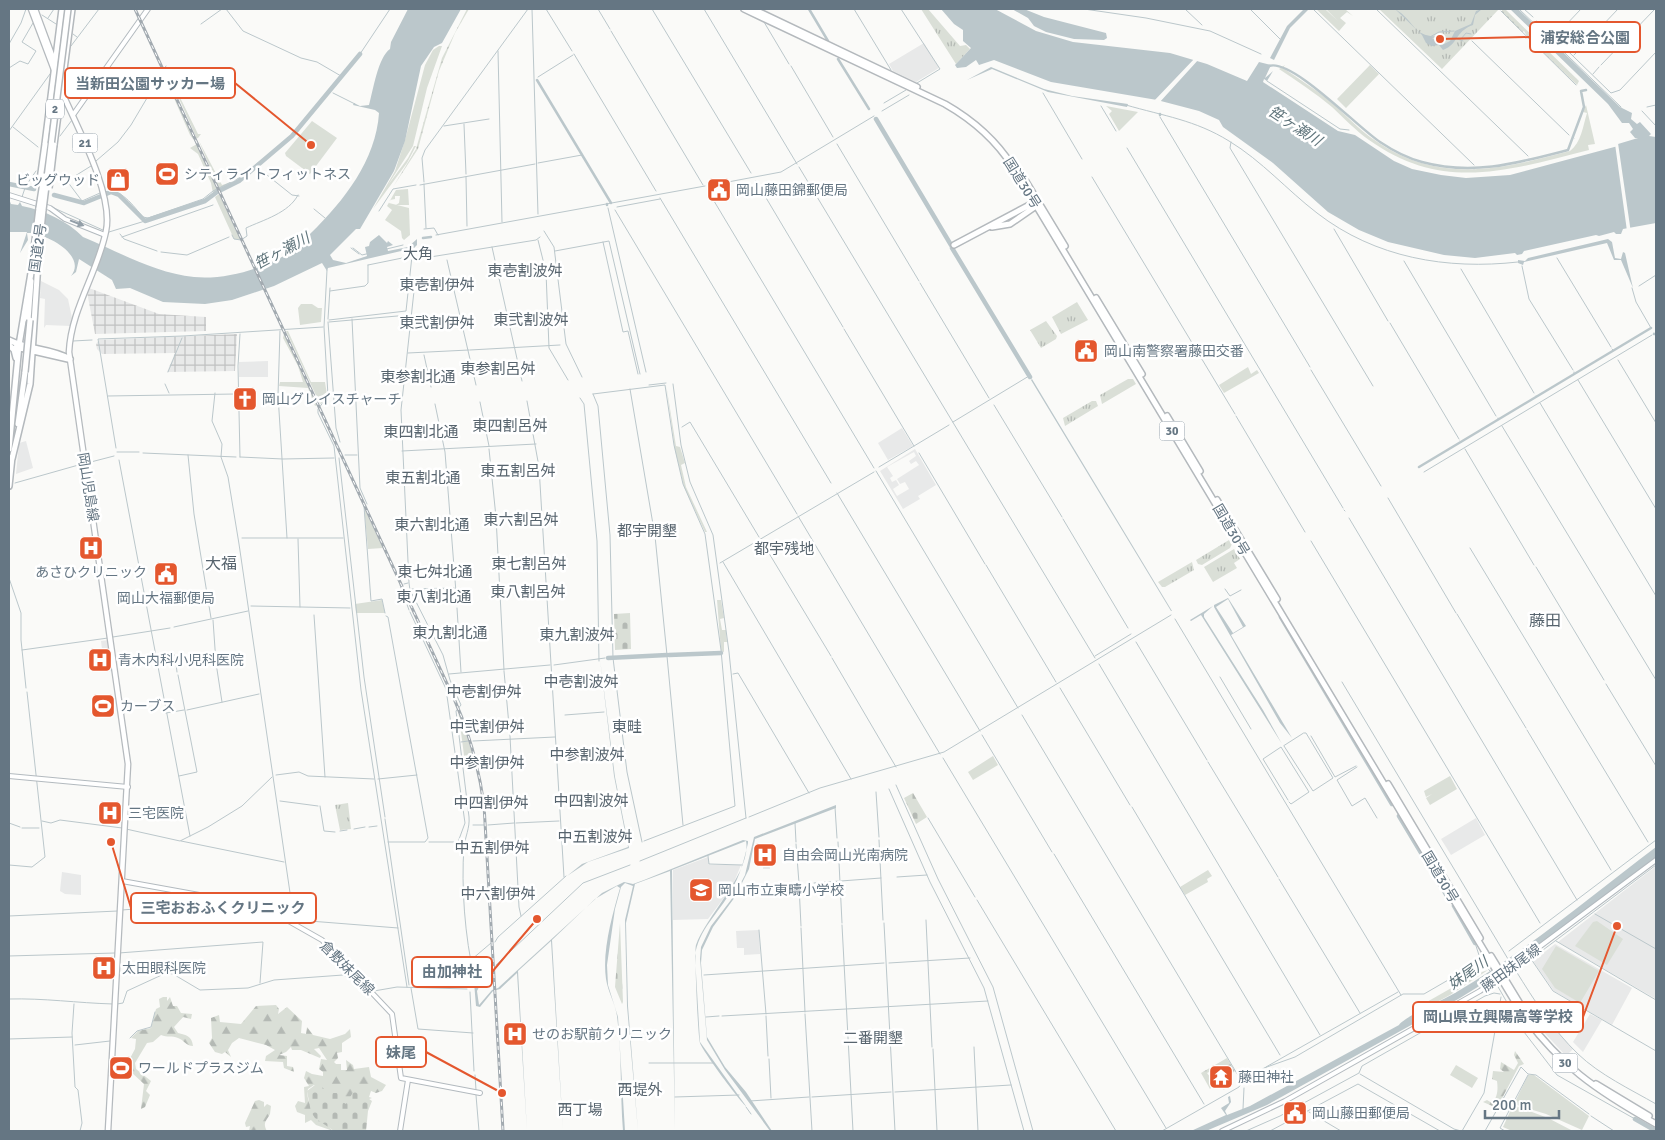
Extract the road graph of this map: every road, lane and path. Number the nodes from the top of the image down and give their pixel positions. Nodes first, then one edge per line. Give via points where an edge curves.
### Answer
1 (31, 9) edge
2 (35, 9) edge
3 (67, 9) edge
4 (148, 9) edge
5 (744, 9) edge
6 (753, 9) edge
7 (44, 30) junction
8 (59, 34) junction
9 (68, 42) junction
10 (50, 56) junction
11 (55, 65) junction
12 (62, 87) junction
13 (51, 89) junction
14 (70, 108) junction
15 (59, 109) junction
16 (73, 115) junction
17 (9, 195) edge
18 (1037, 203) junction
19 (41, 209) junction
20 (105, 236) junction
21 (954, 245) dead end
22 (33, 279) junction
23 (20, 333) junction
24 (9, 341) edge
25 (19, 346) junction
26 (33, 351) junction
27 (70, 360) junction
28 (16, 379) junction
29 (9, 449) edge
30 (10, 458) edge
31 (9, 486) edge
32 (9, 776) edge
33 (128, 787) junction
34 (1656, 860) edge
35 (122, 882) junction
36 (1501, 976) junction
37 (408, 1080) junction
38 (480, 1093) dead end
39 (1656, 1122) edge
40 (108, 1131) edge
41 (400, 1131) edge
42 (1222, 1131) edge

1 - 10 main road, 岡山児島線 / 21
2 - 7 main road, 岡山児島線 / 21
3 - 8 highway
3 - 9 highway
3 - 19 highway, 国道2号 / 2, bridge
4 - 16 main road
5 - 18 highway, 国道30号 / 30 via 929,96 968,118 999,147
6 - 18 highway, 国道30号 / 30 via 961,110 1002,145
7 - 8 main road via 52,41 56,41
7 - 11 main road, 岡山児島線 / 21
8 - 11 highway
9 - 11 highway via 63,60
9 - 12 highway
10 - 11 main road, 岡山児島線 / 21
10 - 13 main road
11 - 12 main road, 岡山児島線 / 21
11 - 13 highway
12 - 13 highway via 55,82
12 - 14 main road, 岡山児島線 / 21
12 - 15 highway
13 - 19 highway, bridge
14 - 15 main road
14 - 16 main road, 岡山児島線 / 21
15 - 19 highway, bridge via 50,182
16 - 20 main road, 岡山児島線 / 21 via 103,195 108,219
17 -> 20 main road via 50,208 65,219
18 - 21 highway via 1010,224 981,231
18 - 36 highway, 国道30号 / 30
19 - 22 highway, 国道2号 / 2
19 - 22 highway, 国道2号 / 2
20 - 27 main road, 岡山児島線 / 21 via 72,332
22 - 23 highway, 2
22 - 26 highway, 2
22 - 30 highway, 国道2号 / 2, bridge
23 - 24 highway
23 - 25 highway, 2
24 - 25 highway
24 - 28 highway via 16,355
25 - 26 highway
25 - 28 highway, 2
26 - 27 highway via 63,355
26 - 30 highway, 2 via 28,396
27 - 33 main road, 岡山児島線 / 21 via 126,744
28 - 29 highway, 2
30 - 31 highway, 国道2号 / 2
32 - 33 main road
33 - 35 main road, 岡山児島線 / 21
34 - 36 main road, 藤田妹尾線
35 - 37 main road, 倉敷妹尾線 via 249,904 278,915 322,940 392,1014 400,1077
35 - 40 main road, 岡山児島線 / 21
36 - 39 highway, 国道30号 / 30 via 1559,1054 1594,1082
36 - 42 main road, 藤田妹尾線 via 1285,1101
37 - 38 main road
37 - 41 main road

